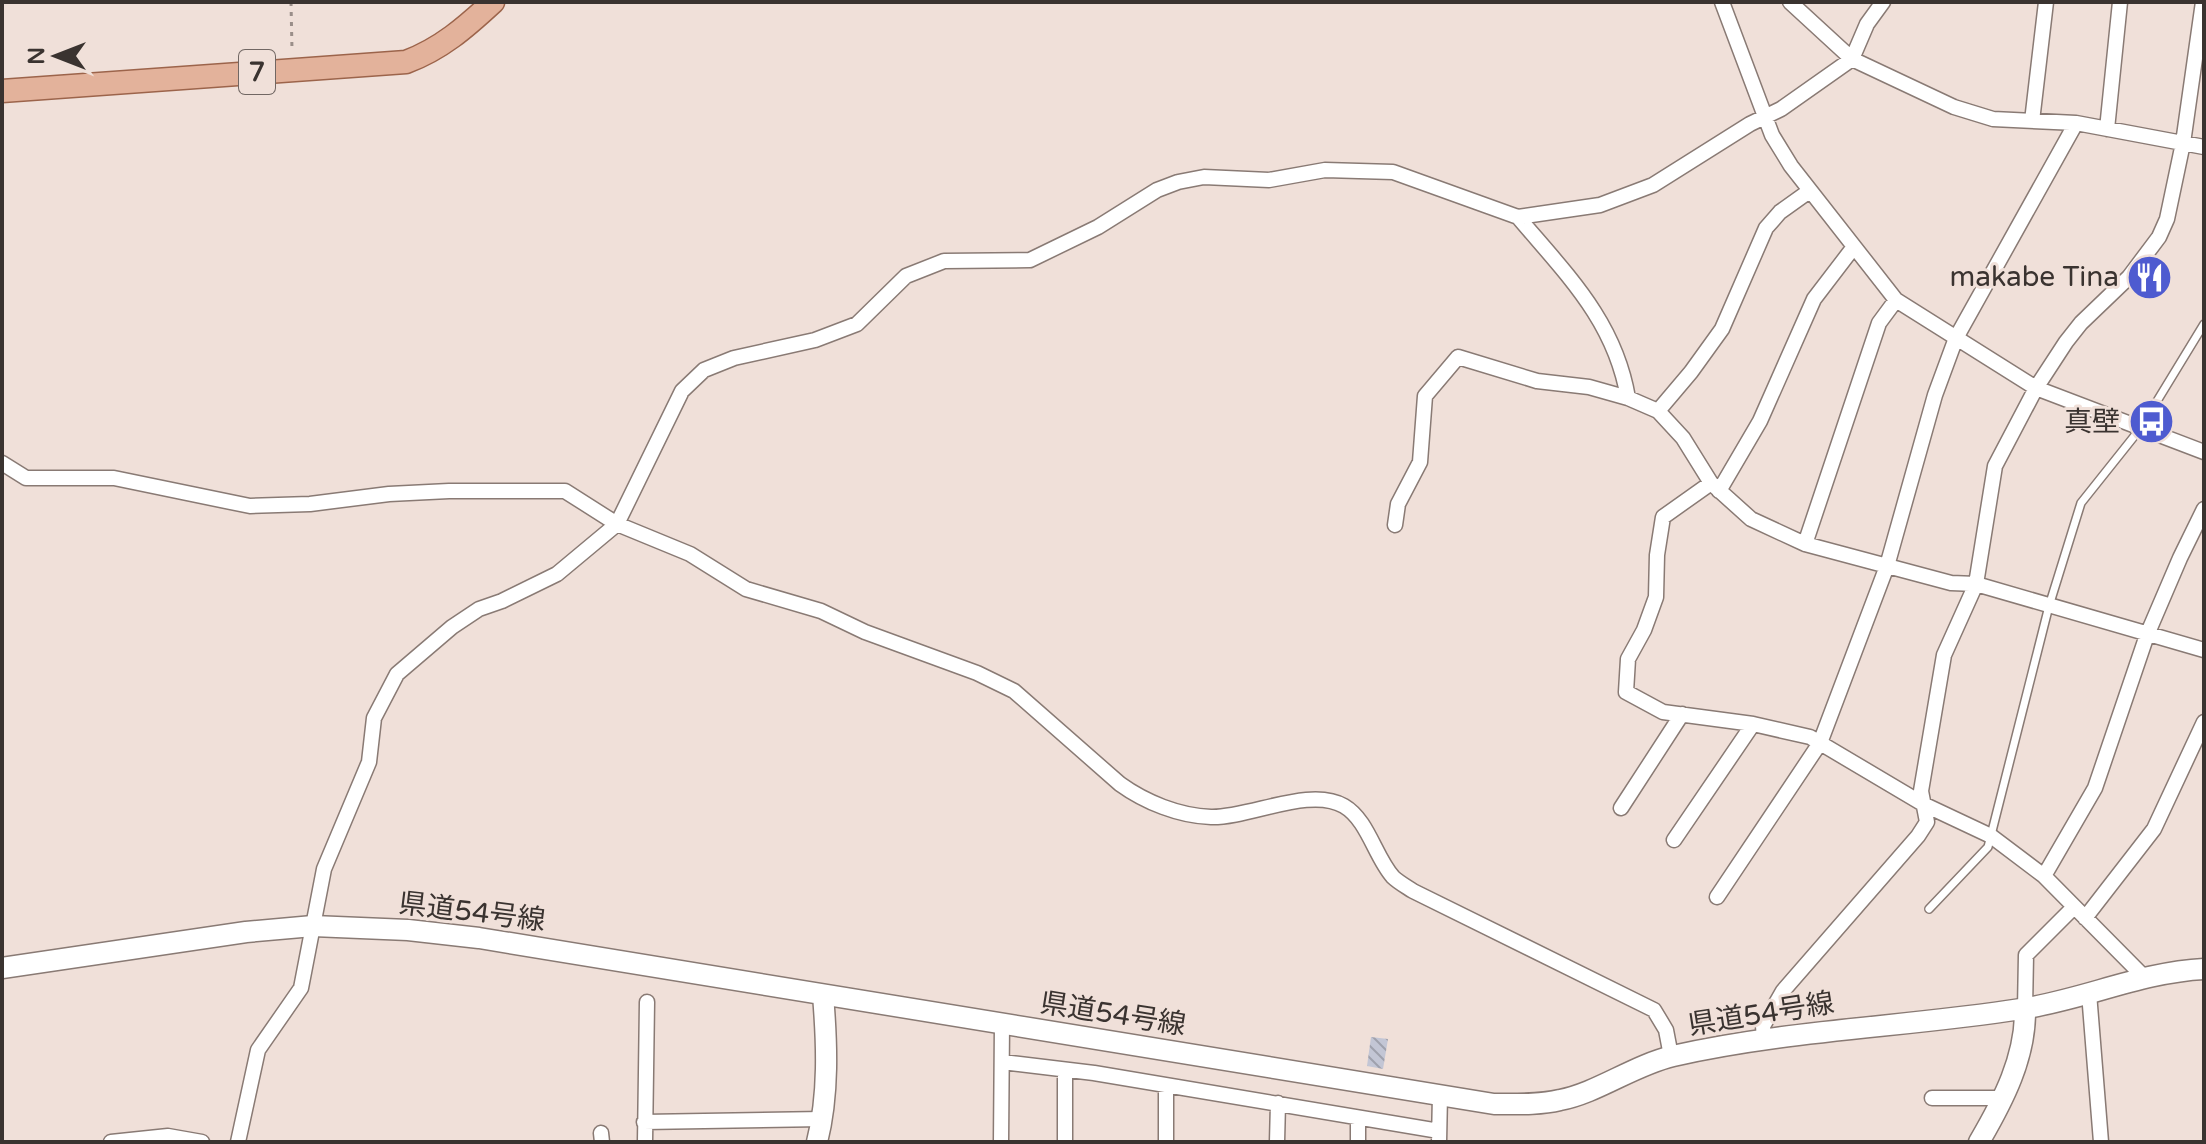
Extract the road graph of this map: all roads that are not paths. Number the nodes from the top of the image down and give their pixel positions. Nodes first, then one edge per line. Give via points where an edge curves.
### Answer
1 (493, 2) edge
2 (1722, 2) edge
3 (1790, 2) edge
4 (1883, 2) edge
5 (2046, 2) edge
6 (2120, 2) edge
7 (2203, 2) edge
8 (1852, 59) junction
9 (2, 91) edge
10 (1766, 116) junction
11 (2032, 121) junction
12 (2076, 123) junction
13 (2107, 129) junction
14 (2183, 143) junction
15 (2204, 147) edge
16 (1808, 192) junction
17 (1518, 217) junction
18 (1853, 248) junction
19 (1896, 300) junction
20 (2204, 324) edge
21 (1956, 338) junction
22 (2036, 388) junction
23 (1628, 398) junction
24 (1658, 411) junction
25 (2140, 429) junction
26 (2204, 452) edge
27 (2, 463) edge
28 (1715, 487) junction
29 (2204, 509) edge
30 (617, 524) junction
31 (1395, 525) dead end
32 (1805, 544) junction
33 (1887, 566) junction
34 (1976, 584) junction
35 (2049, 606) junction
36 (2147, 635) junction
37 (2204, 650) edge
38 (1682, 714) junction
39 (2204, 722) edge
40 (1753, 724) junction
41 (1820, 743) junction
42 (1923, 804) junction
43 (1621, 808) dead end
44 (1991, 836) junction
45 (1674, 840) dead end
46 (2044, 876) junction
47 (1717, 897) dead end
48 (2074, 907) junction
49 (1929, 909) dead end
50 (2085, 918) junction
51 (313, 926) junction
52 (2, 968) edge
53 (2204, 968) edge
54 (2145, 978) junction
55 (2089, 993) junction
56 (823, 995) junction
57 (647, 1002) dead end
58 (2025, 1009) junction
59 (1002, 1024) junction
60 (1764, 1039) junction
61 (1671, 1056) junction
62 (1002, 1062) junction
63 (1065, 1070) junction
64 (1166, 1087) junction
65 (1440, 1095) junction
66 (1932, 1098) dead end
67 (2005, 1098) junction
68 (1278, 1103) junction
69 (1358, 1118) junction
70 (823, 1119) junction
71 (644, 1122) junction
72 (1439, 1137) edge
73 (111, 1142) edge
74 (202, 1142) edge
75 (238, 1142) edge
76 (645, 1142) edge
77 (817, 1142) edge
78 (1001, 1142) edge
79 (1065, 1142) edge
80 (1166, 1142) edge
81 (1277, 1142) edge
82 (1358, 1142) edge
83 (1979, 1142) edge
84 (2101, 1142) edge

1 - 9 main road, 7 via 431,53 406,62
2 - 10 street
3 - 8 street
4 - 8 street
5 - 11 street
6 - 13 street
7 - 14 street
8 - 10 street
8 - 11 street via 1954,107 1993,119
10 - 16 street
10 - 17 street via 1653,185 1600,205
11 - 12 street
12 - 13 street
12 - 21 street
13 - 14 street
14 - 15 street
14 - 22 street via 2159,237 2129,277 2074,333
16 - 18 street
16 - 24 street via 1766,228 1722,329
17 - 23 street via 1591,303 1610,336
17 - 30 street via 1393,172 1325,170 1269,180 1204,177 1157,190 1030,260 944,261 906,276 857,324 704,370 682,391
18 - 19 street
18 - 28 street via 1814,299 1760,421
19 - 21 street
19 - 32 street via 1879,323
20 - 25 lane
21 - 22 street
21 - 33 street
22 - 25 street
22 - 34 street via 1995,466
23 - 24 street
23 - 31 street via 1537,381 1458,357 1425,396 1420,462 1398,504
24 - 28 street
25 - 26 street
25 - 35 lane via 2081,503
27 - 30 street via 26,478 114,478 250,506 449,491 565,491
28 - 32 street via 1751,519
28 - 38 street via 1663,517 1656,597 1628,659 1626,692 1663,712
29 - 36 street
30 - 51 street via 557,574 452,627 397,674 374,718 369,762 324,869
30 - 61 street via 690,554 746,589 821,611 1014,691 1120,784 1178,812 1211,817 1246,814 1327,799 1346,807 1393,876 1413,891 1654,1010 1666,1030
32 - 33 street
33 - 34 street
33 - 41 street
34 - 35 street
34 - 42 street via 1944,655
35 - 36 street
35 - 44 lane
36 - 37 street
36 - 46 street via 2095,788
38 - 40 street
38 - 43 street
39 - 50 street via 2154,829
40 - 41 street
40 - 45 street
41 - 42 street
41 - 47 street
42 - 44 street
42 - 60 street via 1927,822 1918,836 1783,991 1763,1026
44 - 46 street
44 - 49 lane via 1988,847
46 - 48 street
48 - 50 street
48 - 58 street via 2026,955
50 - 54 street
51 - 52 main road, 県道54号線
51 - 56 main road, 県道54号線 via 479,938
51 - 75 street via 301,988 258,1050
53 - 54 main road, 県道54号線
54 - 55 main road, 県道54号線
55 - 58 main road, 県道54号線
55 - 84 street
56 - 59 main road, 県道54号線
56 - 70 main road
57 - 71 street
58 - 60 main road, 県道54号線
58 - 67 main road via 2025,1032
59 - 62 street
59 - 65 main road, 県道54号線
60 - 61 main road, 県道54号線
61 - 65 main road, 県道54号線 via 1563,1100 1494,1104
62 - 63 street
62 - 78 street
63 - 64 street
63 - 79 street
64 - 68 street
64 - 80 street
65 - 72 street
66 - 67 street
67 - 83 main road
68 - 69 street
68 - 81 street
69 - 72 street
69 - 82 street
70 - 71 street
70 - 77 main road
71 - 76 street
73 - 74 street via 168,1136

